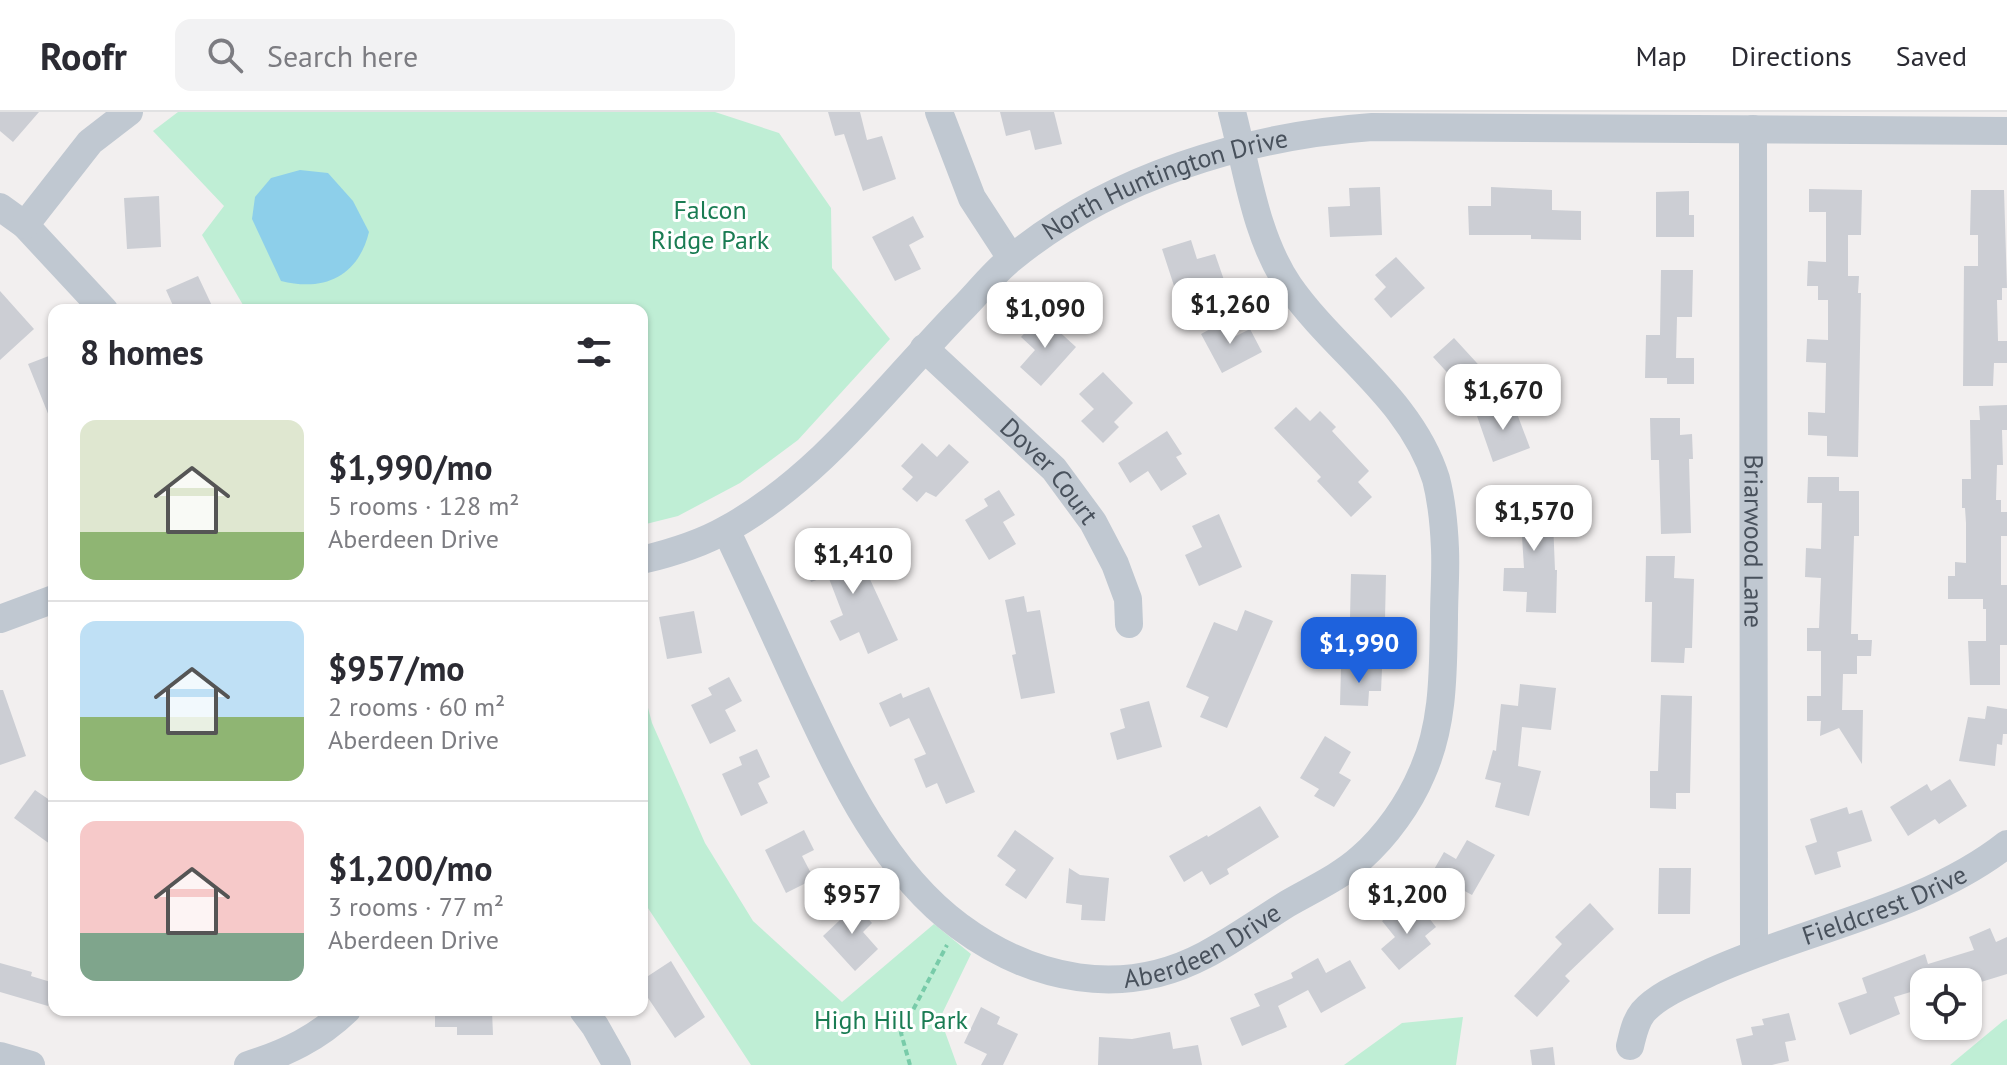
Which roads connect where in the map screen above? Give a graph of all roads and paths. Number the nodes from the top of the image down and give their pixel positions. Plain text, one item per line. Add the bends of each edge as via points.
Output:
1 (129, 112) edge
2 (939, 112) edge
3 (1232, 112) edge
4 (1753, 129) junction
5 (2007, 131) edge
6 (1241, 146) junction
7 (0, 207) edge
8 (25, 225) junction
9 (1011, 258) junction
10 (98, 304) edge
11 (924, 348) junction
12 (726, 530) junction
13 (648, 558) edge
14 (48, 601) edge
15 (0, 619) edge
16 (1129, 624) dead end
17 (2007, 844) edge
18 (958, 925) junction
19 (1754, 953) junction
20 (340, 1016) edge
21 (588, 1016) edge
22 (1630, 1046) dead end
23 (0, 1056) edge
24 (31, 1065) edge
25 (248, 1065) edge
26 (617, 1065) edge
27 (910, 1065) edge

1 - 8 street via 90,142
2 - 9 street via 972,198
3 - 6 street, Aberdeen Drive
4 - 5 street, North Huntington Drive
4 - 6 street, North Huntington Drive via 1372,127
4 - 19 street, Briarwood Lane
6 - 9 street, North Huntington Drive via 1096,203
6 - 18 street, Aberdeen Drive via 1258,217 1287,283 1397,407 1436,480 1445,551 1443,682 1432,749 1406,802 1358,861 1203,956 1166,971 1128,979 1067,976 1001,953
7 - 8 street
8 - 10 street
9 - 11 street, North Huntington Drive
11 - 12 street, North Huntington Drive via 801,478
11 - 16 street, Dover Court via 1054,469 1093,522 1115,564 1128,599
12 - 13 street, North Huntington Drive
12 - 18 street, Aberdeen Drive via 834,762 868,821 911,881
14 - 15 street
17 - 19 street, Fieldcrest Drive via 1969,870 1860,918
18 - 27 path via 901,1033
19 - 22 street, Fieldcrest Drive via 1664,995 1643,1012
20 - 25 street via 310,1041
21 - 26 street
23 - 24 street

